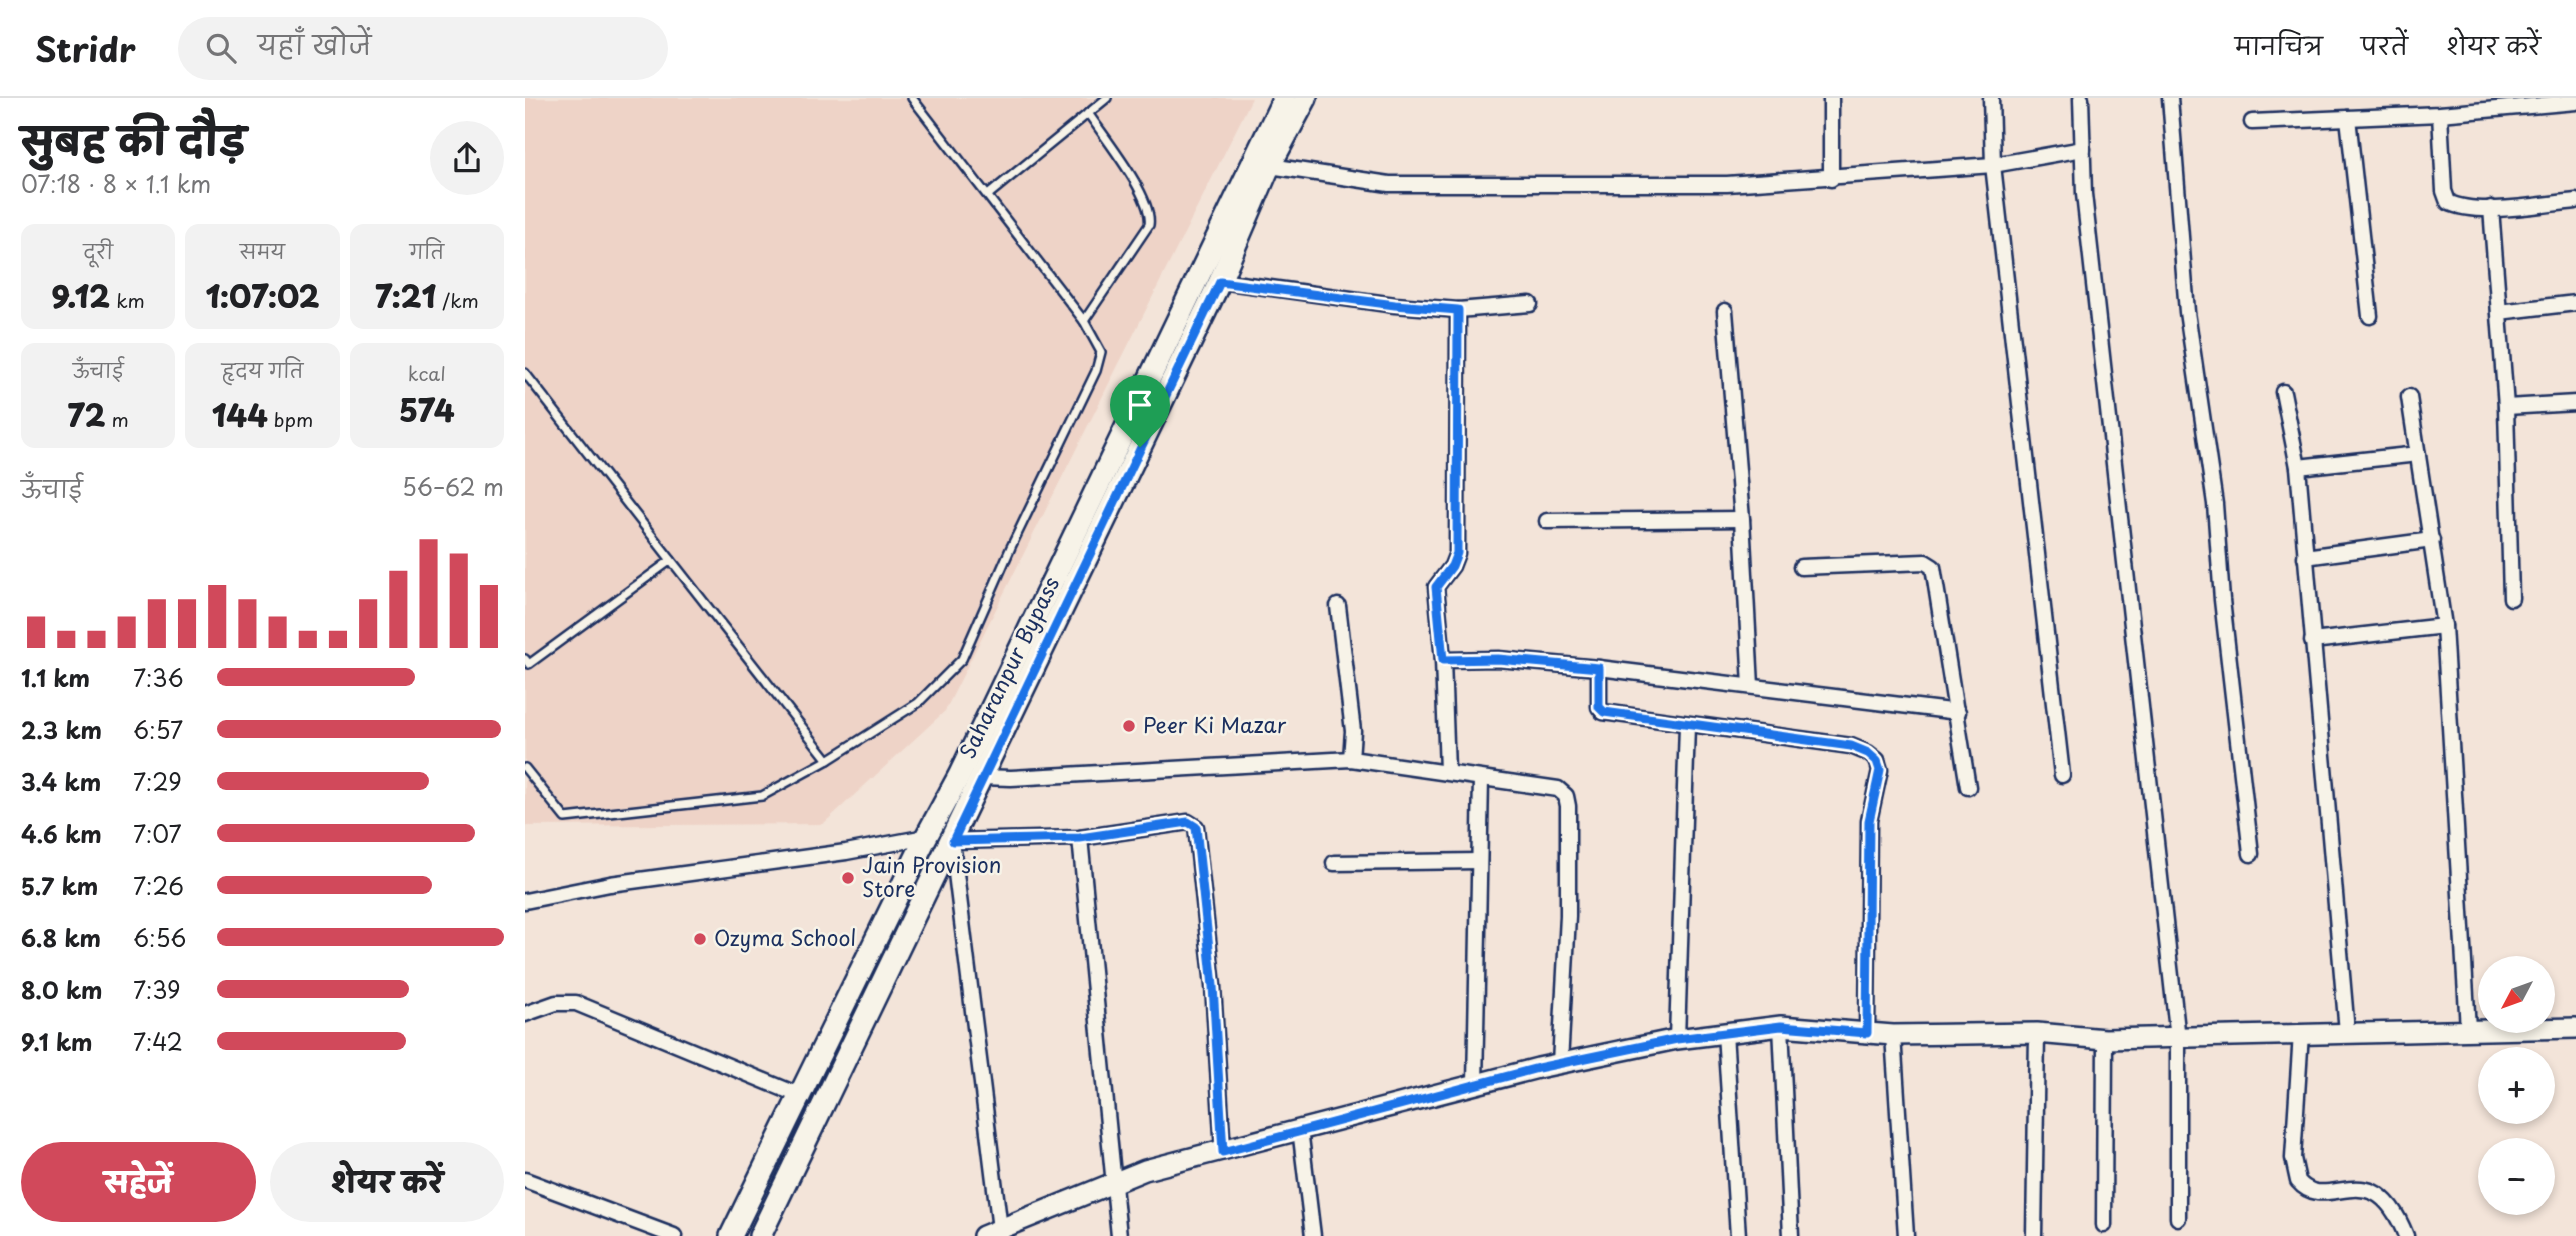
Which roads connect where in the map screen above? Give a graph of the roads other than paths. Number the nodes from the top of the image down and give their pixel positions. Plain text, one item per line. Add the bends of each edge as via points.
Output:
1 (912, 98) edge
2 (1107, 98) edge
3 (1284, 98) edge
4 (1306, 98) edge
5 (1831, 98) edge
6 (1991, 98) edge
7 (2081, 98) edge
8 (2170, 98) edge
9 (2576, 102) edge
10 (2514, 103) edge
11 (1088, 113) junction
12 (2440, 114) junction
13 (2348, 118) junction
14 (2252, 122) dead end
15 (2083, 149) junction
16 (1993, 165) junction
17 (1270, 166) junction
18 (1831, 179) junction
19 (988, 195) junction
20 (2576, 201) edge
21 (2491, 208) junction
22 (1220, 282) junction
23 (2576, 303) edge
24 (1529, 304) dead end
25 (1458, 310) junction
26 (1725, 311) dead end
27 (2499, 312) junction
28 (2370, 316) dead end
29 (1084, 321) junction
30 (525, 373) edge
31 (2283, 392) dead end
32 (2409, 397) dead end
33 (2576, 403) edge
34 (2506, 407) junction
35 (2418, 454) junction
36 (2298, 467) junction
37 (1742, 519) junction
38 (1547, 521) dead end
39 (2432, 540) junction
40 (2305, 557) junction
41 (671, 561) junction
42 (1801, 567) dead end
43 (2511, 598) dead end
44 (1338, 606) dead end
45 (2444, 626) junction
46 (2312, 640) junction
47 (1443, 660) junction
48 (526, 663) edge
49 (1599, 668) junction
50 (1751, 686) junction
51 (1958, 712) junction
52 (1686, 724) junction
53 (828, 760) junction
54 (1351, 760) junction
55 (525, 768) edge
56 (1447, 771) junction
57 (2062, 775) dead end
58 (981, 777) junction
59 (1481, 779) junction
60 (1968, 786) dead end
61 (926, 837) junction
62 (1080, 838) junction
63 (953, 841) junction
64 (2251, 853) dead end
65 (1479, 862) junction
66 (1334, 863) dead end
67 (525, 901) edge
68 (525, 1014) edge
69 (1781, 1026) junction
70 (2576, 1028) edge
71 (2469, 1029) junction
72 (2347, 1032) junction
73 (1725, 1033) junction
74 (1867, 1033) junction
75 (2037, 1033) junction
76 (2301, 1033) junction
77 (1893, 1035) junction
78 (1677, 1039) junction
79 (2105, 1039) junction
80 (2178, 1039) junction
81 (1560, 1063) junction
82 (1475, 1084) junction
83 (801, 1096) junction
84 (1300, 1129) junction
85 (1223, 1152) junction
86 (525, 1180) edge
87 (1115, 1180) junction
88 (2178, 1218) dead end
89 (2104, 1225) dead end
90 (992, 1232) edge
91 (674, 1236) edge
92 (731, 1236) edge
93 (760, 1236) edge
94 (1119, 1236) edge
95 (1313, 1236) edge
96 (1738, 1236) edge
97 (1791, 1236) edge
98 (1906, 1236) edge
99 (2034, 1236) edge
100 (2406, 1236) edge

1 - 19 lane
2 - 11 lane
3 - 61 main road, Saharanpur Bypass
4 - 17 main road
5 - 18 street
6 - 16 street
7 - 15 street
8 - 64 street via 2187,312 2215,504
9 - 10 street
10 - 12 street
11 - 19 lane
11 - 29 lane via 1151,216
12 - 13 street
12 - 21 street via 2445,197 2455,206
13 - 14 street
13 - 28 street
15 - 16 street
15 - 80 street via 2084,194
16 - 18 street
16 - 57 street
17 - 18 street via 1389,184 1727,184
17 - 22 main road
19 - 29 lane
20 - 21 street
21 - 27 street
22 - 25 street
22 - 58 main road
23 - 27 street
24 - 25 street
25 - 47 street via 1457,553 1436,587
26 - 37 street
27 - 34 street
29 - 53 lane via 1101,359 962,659 918,703
30 - 41 lane
31 - 36 street
32 - 35 street
33 - 34 street
34 - 43 street
35 - 36 street
35 - 39 street
36 - 40 street
37 - 38 street
37 - 50 street
39 - 40 street
39 - 45 street
40 - 46 street
41 - 48 lane
41 - 53 lane
42 - 51 street via 1930,564
44 - 54 street via 1353,731
45 - 46 street
45 - 71 street
46 - 72 street
47 - 49 street via 1498,659
47 - 56 street
49 - 50 street
49 - 52 street via 1601,711
50 - 51 street
51 - 60 street
52 - 74 street via 1851,746 1877,761 1880,770 1869,821
52 - 78 street
53 - 55 lane via 762,796 565,818
54 - 56 street
54 - 58 street
56 - 59 street
58 - 63 main road
59 - 65 street
59 - 81 street via 1558,789 1566,796 1567,916
61 - 67 street
61 - 83 main road, Saharanpur Bypass
62 - 63 street
62 - 85 street via 1188,822 1199,833
62 - 87 street
63 - 90 street
63 - 93 main road
65 - 66 street
65 - 82 street
68 - 83 street via 556,1003 576,1003
69 - 73 street
69 - 74 street
69 - 97 street
70 - 71 street
71 - 72 street
72 - 76 street
73 - 78 street
73 - 96 street
74 - 77 street
75 - 77 street
75 - 79 street
75 - 99 street
76 - 80 street
76 - 100 street via 2293,1158 2298,1181 2312,1191 2359,1188 2376,1192 2389,1203
77 - 98 street
78 - 81 street
79 - 80 street
79 - 89 street
80 - 88 street
81 - 82 street
82 - 84 street
83 - 92 main road, Saharanpur Bypass
84 - 85 street
84 - 95 street
85 - 87 street
86 - 91 street
87 - 90 street
87 - 94 street

